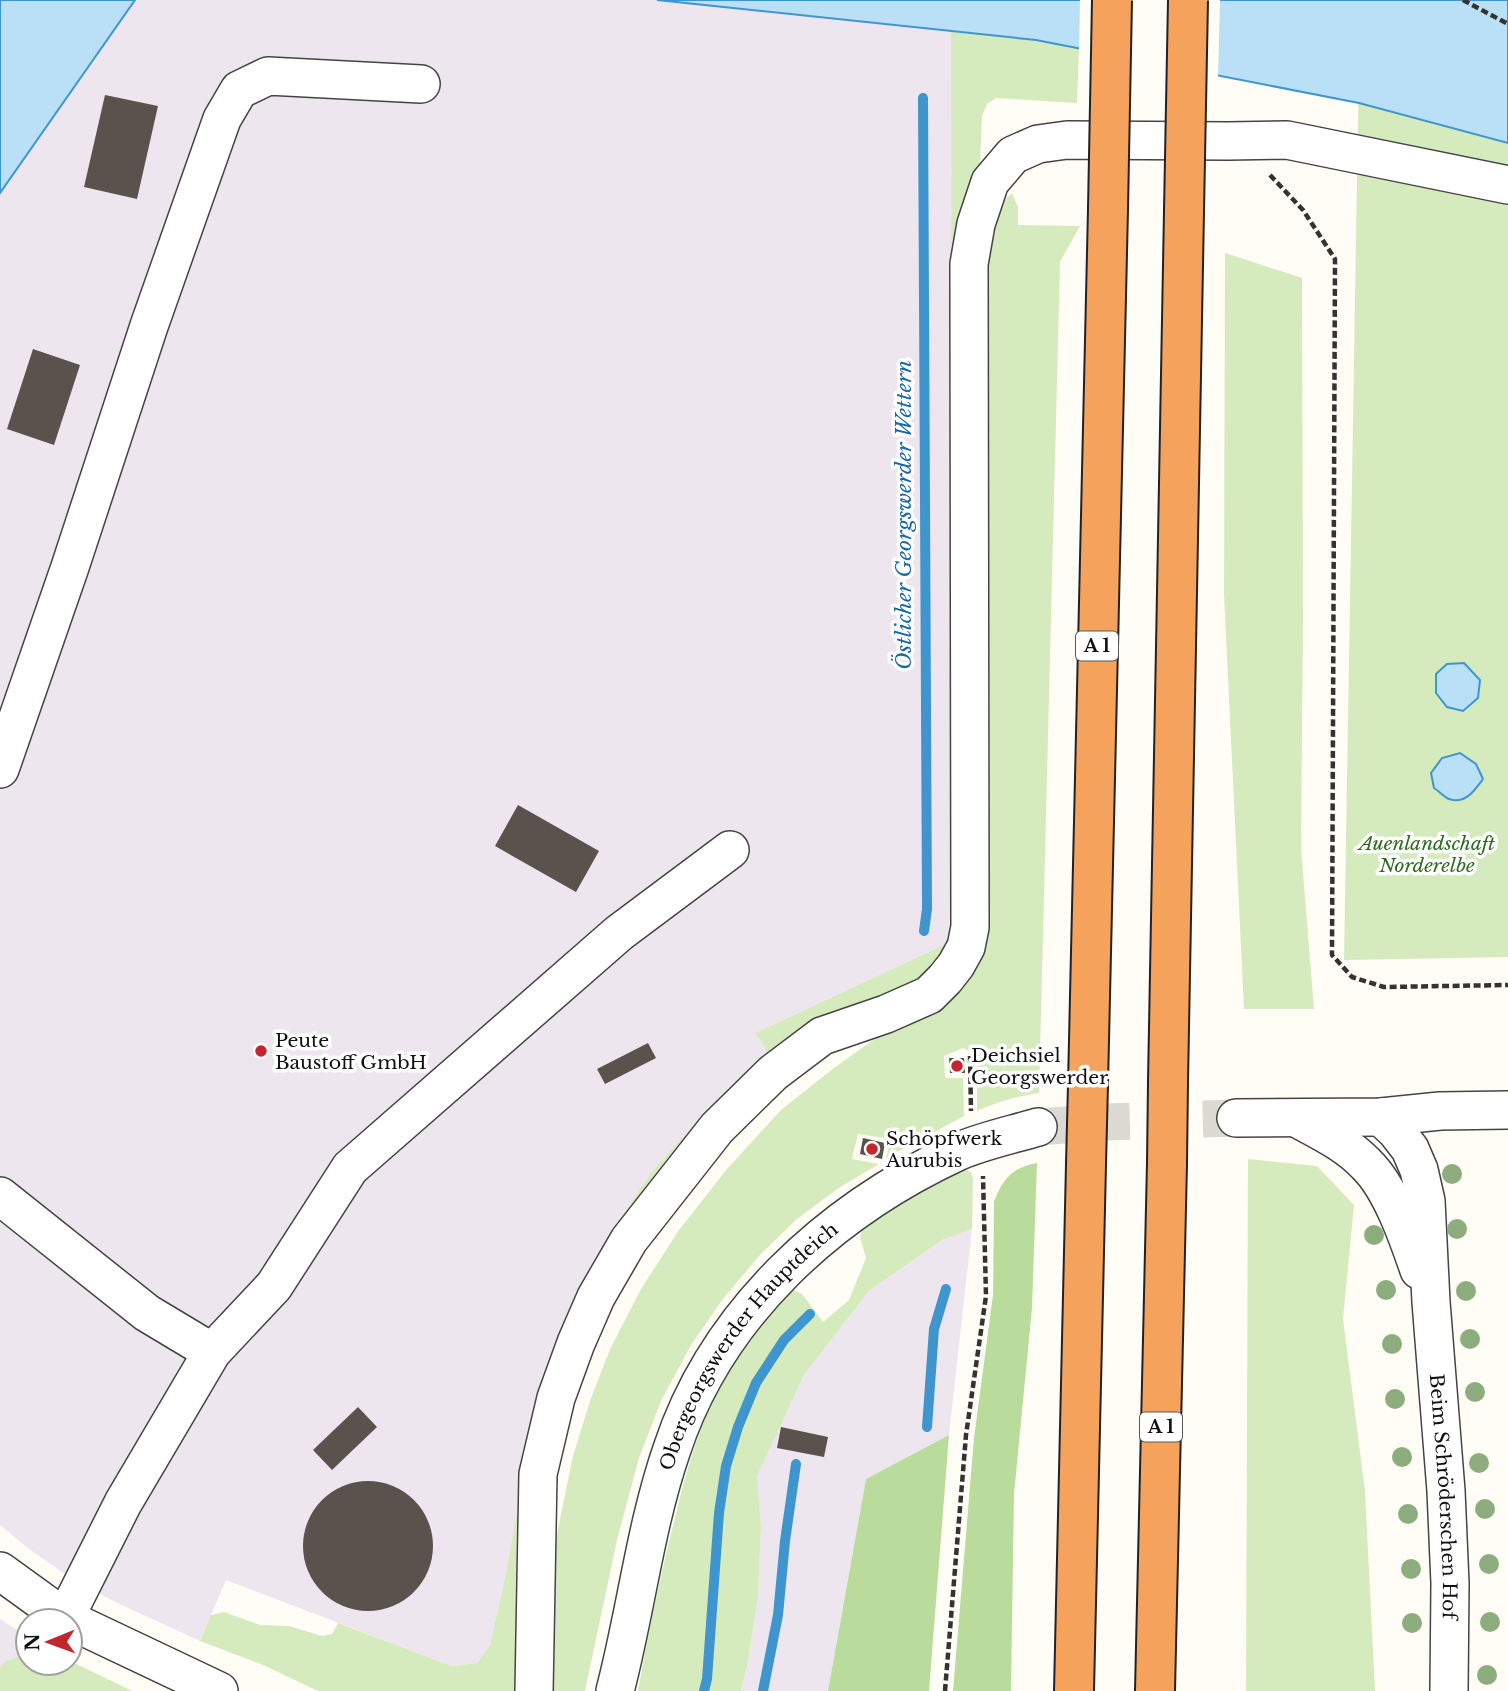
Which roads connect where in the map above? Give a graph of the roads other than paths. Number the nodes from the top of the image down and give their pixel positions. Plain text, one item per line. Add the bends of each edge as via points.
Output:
1 (1112, 0) edge
2 (1188, 0) edge
3 (421, 84) dead end
4 (1508, 185) edge
5 (0, 769) edge
6 (730, 850) dead end
7 (1508, 1110) edge
8 (1381, 1117) junction
9 (1236, 1118) tunnel mouth
10 (1297, 1119) junction
11 (1038, 1127) tunnel mouth
12 (0, 1196) edge
13 (1431, 1302) junction
14 (212, 1352) junction
15 (3, 1583) edge
16 (46, 1607) edge
17 (71, 1607) edge
18 (84, 1627) edge
19 (219, 1691) edge
20 (534, 1691) edge
21 (615, 1691) edge
22 (1074, 1691) edge
23 (1155, 1691) edge
24 (1449, 1691) edge

1 - 22 highway, A 1, bridge
2 - 23 highway, A 1, bridge
3 - 5 street via 268,76 239,90 222,119 149,326
4 - 20 street via 1287,140 1067,140 1038,144 1013,155 990,182 976,224 970,264 970,927 966,947 929,995 822,1037 773,1073 717,1128 629,1240 576,1343 556,1398 538,1474
6 - 14 street via 619,933 350,1168 274,1286
7 - 8 street
8 - 10 street
8 - 13 street, Beim Schröderschen Hof via 1410,1149 1423,1183
9 - 10 street
10 - 13 street, Beim Schröderschen Hof via 1336,1140 1368,1165 1385,1189 1409,1241
11 - 21 street, Obergeorgswerder Hauptdeich via 958,1152 852,1212 791,1264 729,1336 688,1407 672,1448
12 - 14 street via 147,1313
13 - 24 street, Beim Schröderschen Hof via 1446,1491
14 - 17 street via 123,1503
15 - 16 street
18 - 19 street

